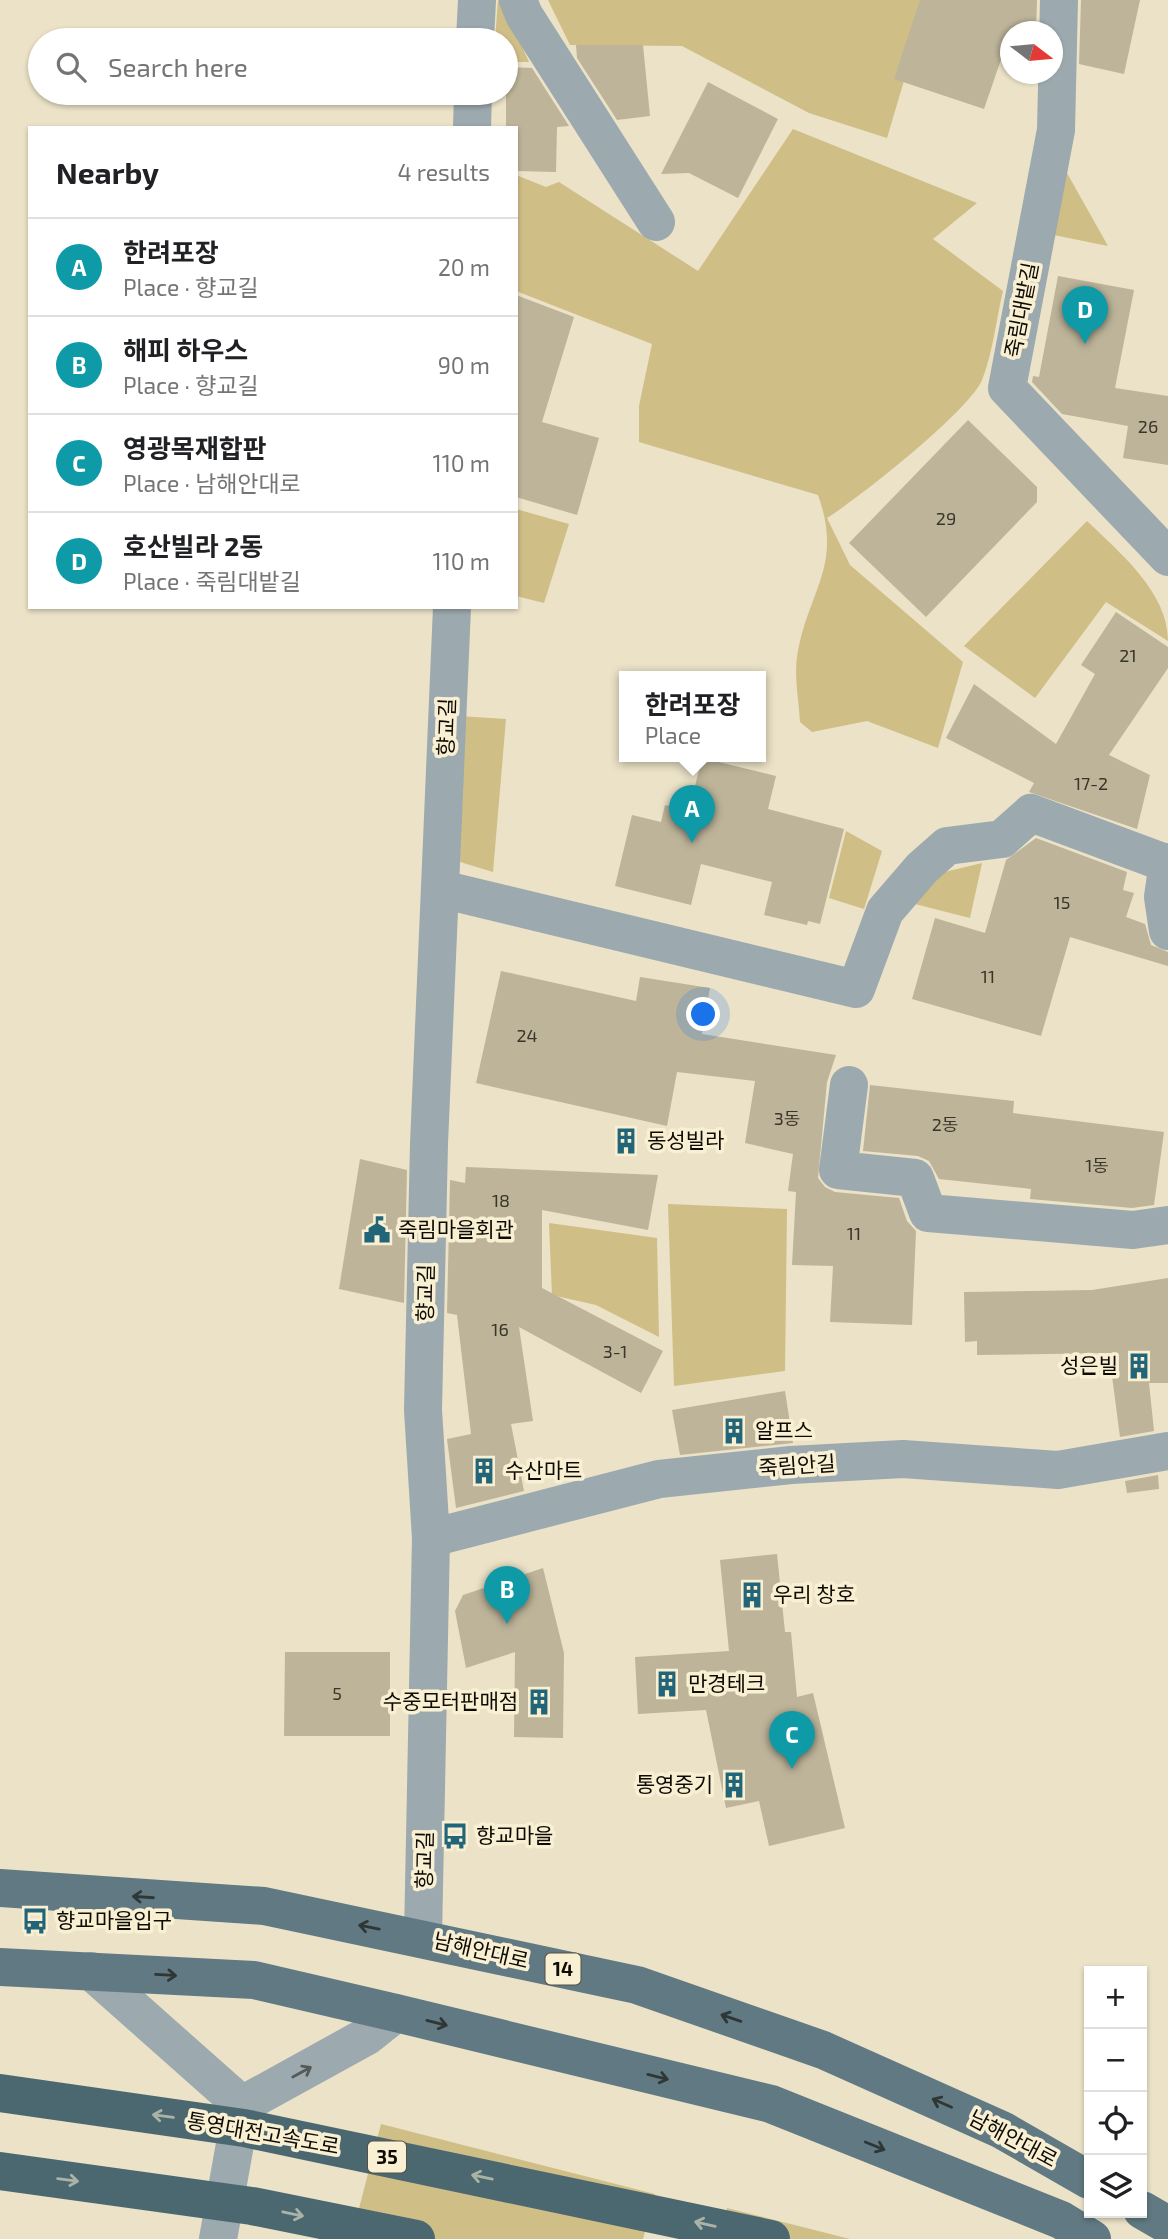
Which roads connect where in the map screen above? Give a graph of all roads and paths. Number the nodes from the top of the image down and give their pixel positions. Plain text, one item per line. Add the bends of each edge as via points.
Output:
1 (477, 0) edge
2 (518, 0) edge
3 (1059, 0) edge
4 (476, 28) edge
5 (473, 105) edge
6 (472, 126) edge
7 (656, 222) dead end
8 (1168, 557) edge
9 (452, 609) edge
10 (1168, 863) edge
11 (441, 889) junction
12 (1168, 931) edge
13 (849, 1085) dead end
14 (1168, 1225) edge
15 (1168, 1451) edge
16 (431, 1538) junction
17 (0, 1888) edge
18 (423, 1938) junction
19 (0, 1967) edge
20 (90, 1971) junction
21 (396, 2013) junction
22 (0, 2093) edge
23 (242, 2105) junction
24 (0, 2171) edge
25 (1084, 2177) edge
26 (1147, 2213) edge
27 (1168, 2225) edge
28 (218, 2239) edge
29 (416, 2239) edge
30 (771, 2239) edge
31 (1092, 2239) edge

1 - 4 street
2 - 7 street
3 - 8 street, 죽림대밭길 via 1056,130 1007,388
5 - 6 street
9 - 11 street, 향교길
10 - 11 street via 1031,813 1002,839 947,846 922,867 885,911 856,989
10 - 12 street via 1163,897
11 - 16 street, 향교길 via 423,1410
13 - 14 street via 838,1170 915,1178 928,1213 1133,1230
15 - 16 street, 죽림안길 via 1058,1470 903,1459 659,1479
16 - 18 street, 향교길
18 -> 17 main road, 남해안대로 / 14 via 264,1906
25 -> 18 main road, 남해안대로 / 14 via 1002,2130 822,2050 637,1985
19 - 20 main road
20 -> 21 main road via 254,1980
20 - 23 street
23 -> 21 street via 367,2036
21 -> 31 main road via 771,2104 1061,2220
30 -> 22 highway, 통영대전고속도로 / 35, bridge via 244,2128
23 - 28 street
24 -> 29 highway, bridge via 252,2206
26 - 27 main road

